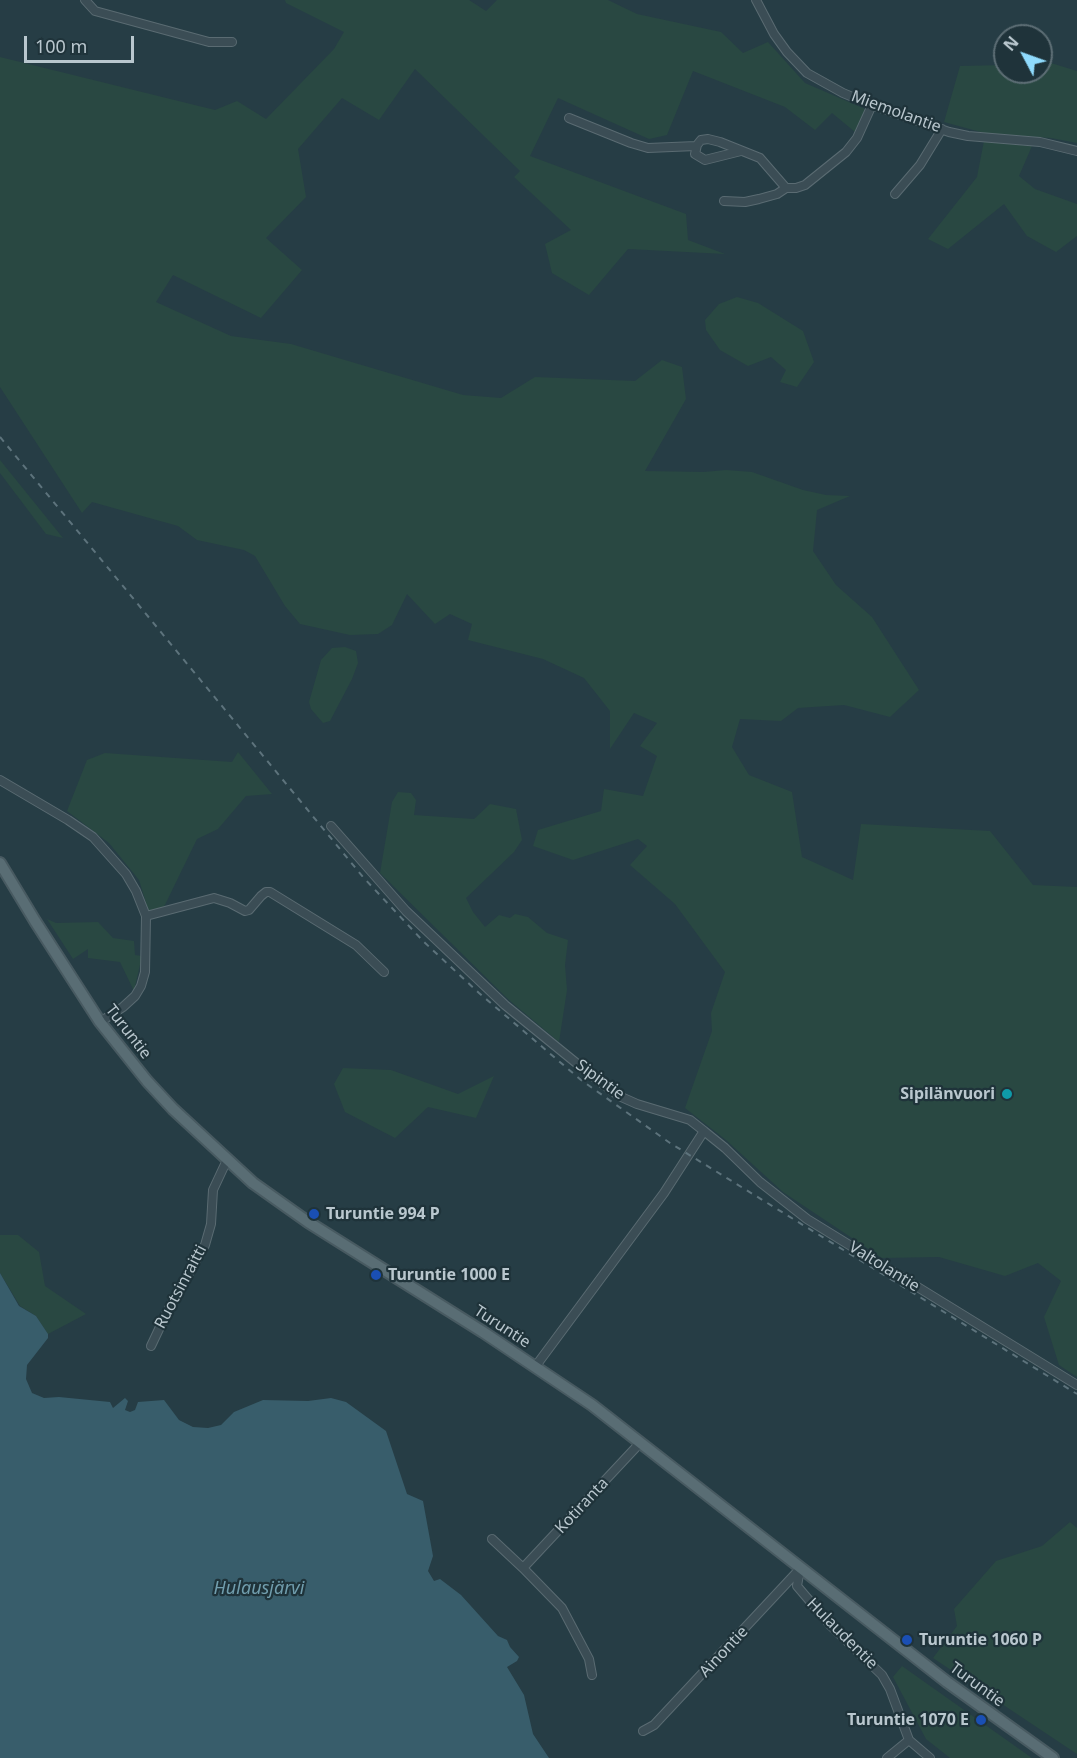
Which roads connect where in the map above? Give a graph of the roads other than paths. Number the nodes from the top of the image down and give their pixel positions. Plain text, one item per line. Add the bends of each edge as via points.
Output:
1 (85, 0) edge
2 (756, 0) edge
3 (232, 42) dead end
4 (872, 105) junction
5 (569, 118) dead end
6 (942, 129) junction
7 (696, 147) junction
8 (741, 151) junction
9 (1077, 151) edge
10 (786, 188) junction
11 (895, 194) dead end
12 (724, 201) dead end
13 (0, 780) edge
14 (331, 826) dead end
15 (0, 863) edge
16 (146, 916) junction
17 (384, 972) dead end
18 (100, 1022) junction
19 (704, 1131) junction
20 (227, 1160) junction
21 (151, 1346) dead end
22 (535, 1367) junction
23 (1077, 1385) edge
24 (640, 1443) junction
25 (492, 1539) dead end
26 (523, 1568) junction
27 (800, 1569) junction
28 (591, 1675) dead end
29 (643, 1731) dead end
30 (909, 1740) junction
31 (887, 1758) edge
32 (930, 1758) edge
33 (1053, 1758) edge

1 - 3 street via 95,11 209,42
2 - 4 street, Miemolantie via 774,33 807,73
4 - 6 street, Miemolantie
4 - 10 street via 846,152 805,185
5 - 7 street via 648,148
6 - 9 street, Miemolantie
6 - 11 street via 920,165
7 - 8 street via 708,138
7 - 8 street via 695,154 705,160
8 - 10 street via 760,158
10 - 12 street via 777,195 745,202
13 - 16 street via 93,837 126,874
14 - 19 street, Sipintie via 406,911 506,1005 582,1068 619,1096 690,1120
15 - 18 main road, Turuntie
16 - 17 street via 214,898 245,911 270,892 356,945
16 - 18 street via 141,986 123,1007
18 - 20 main road, Turuntie via 147,1081
19 - 22 street via 664,1193
19 - 23 street, Valtolantie via 807,1219
20 - 21 street, Ruotsinraitti via 213,1190 205,1245
20 - 22 main road, Turuntie via 282,1206
22 - 24 main road, Turuntie
24 - 26 street, Kotiranta
24 - 27 main road, Turuntie
25 - 26 street
26 - 28 street via 562,1608 588,1659
27 - 29 street, Ainontie via 654,1725
27 - 30 street, Hulaudentie via 797,1586 831,1626 882,1675
27 - 33 main road, Turuntie via 946,1682
30 - 31 street
30 - 32 street, Hulaudentie

